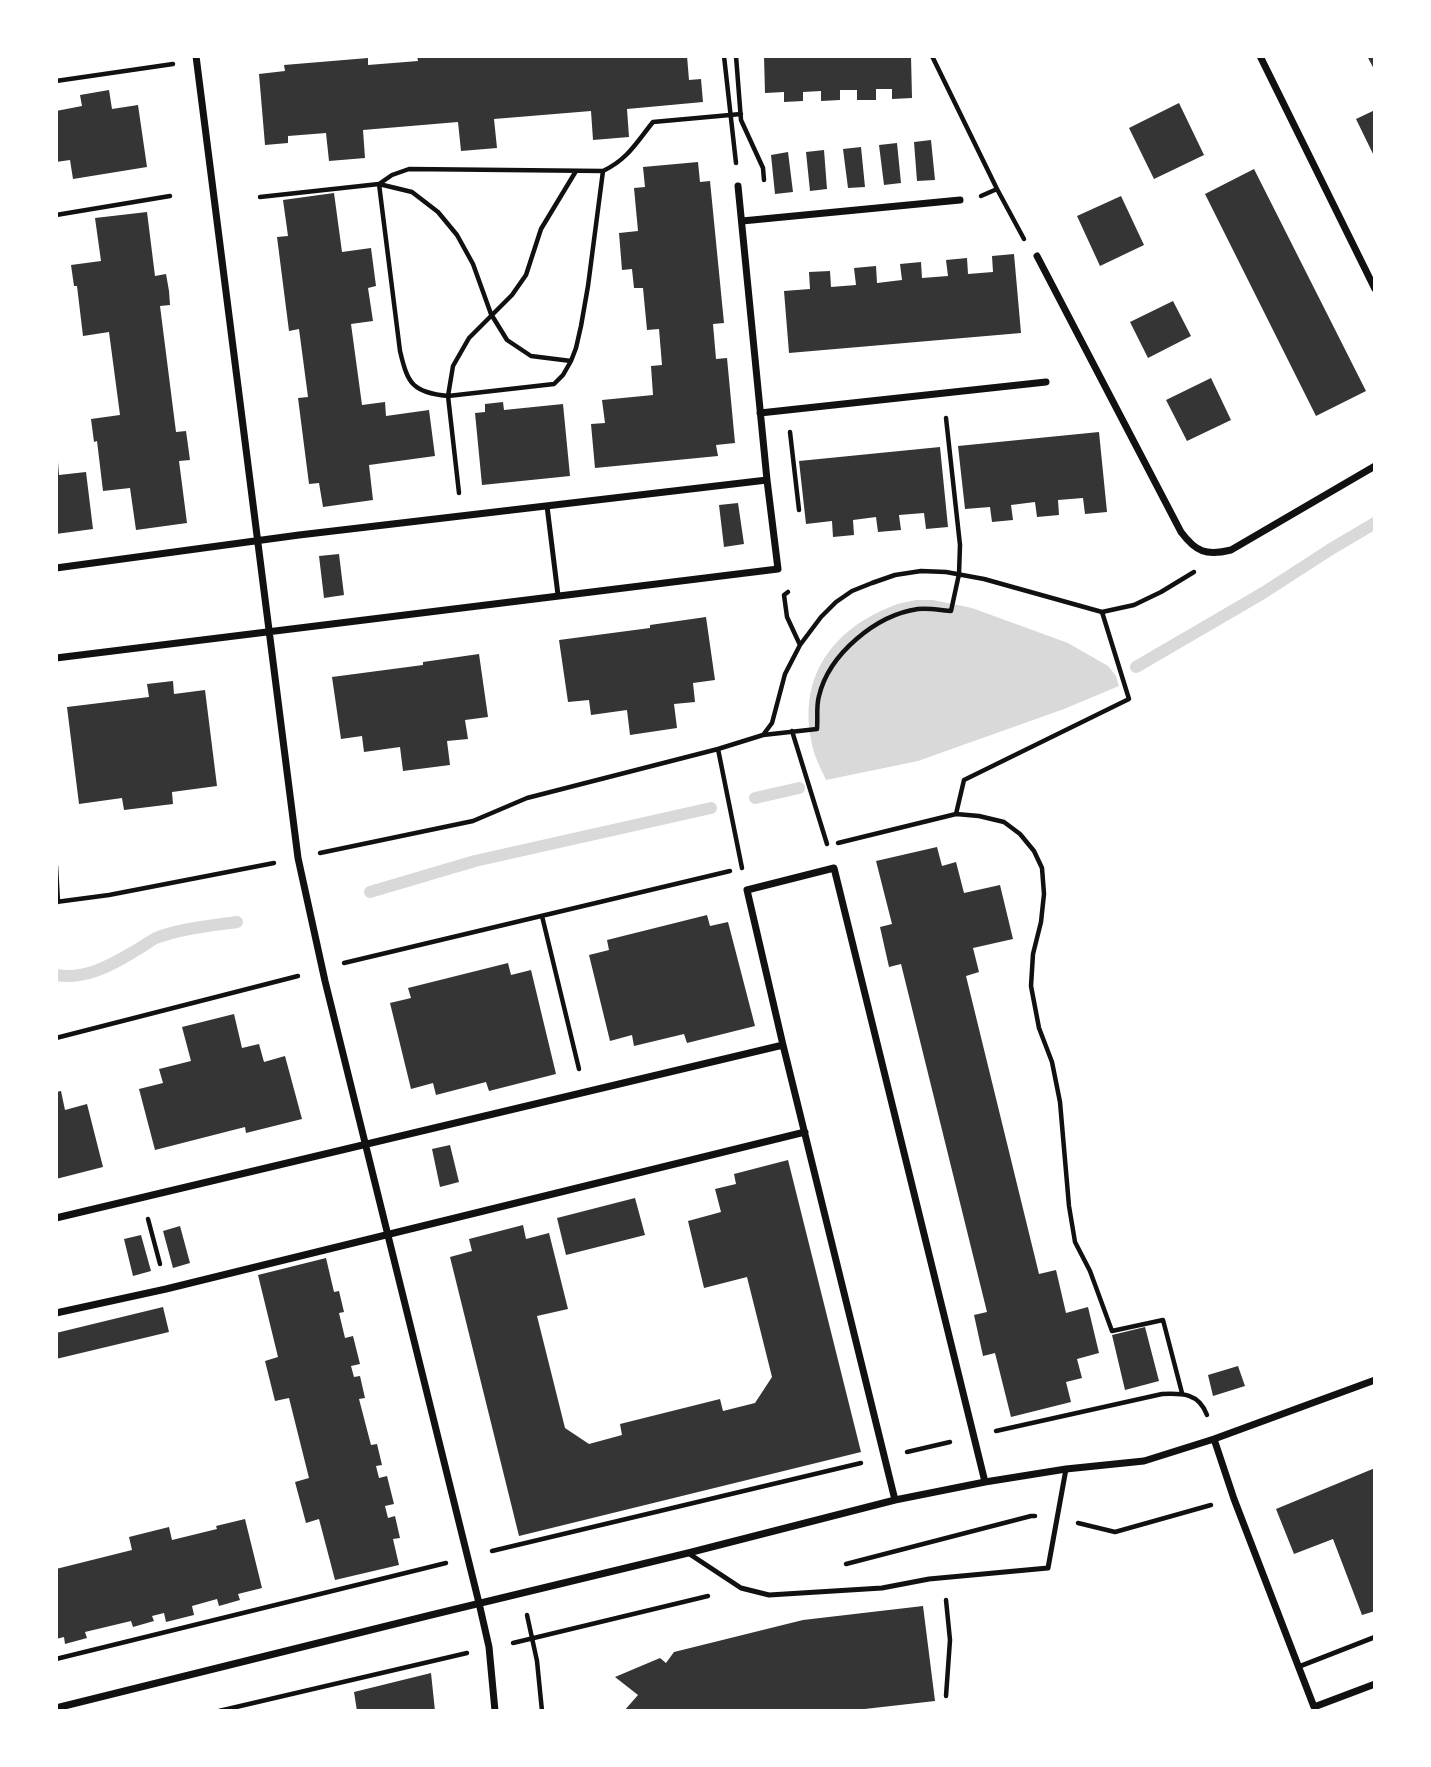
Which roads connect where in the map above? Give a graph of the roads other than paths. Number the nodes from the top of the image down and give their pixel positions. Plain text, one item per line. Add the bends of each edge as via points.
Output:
1 (1260, 56) edge
2 (196, 58) edge
3 (738, 186) road end
4 (960, 200) dead end
5 (742, 221) junction
6 (1037, 256) road end
7 (1375, 289) edge
8 (1046, 382) dead end
9 (760, 412) junction
10 (1375, 466) edge
11 (767, 480) junction
12 (547, 506) junction
13 (256, 541) junction
14 (56, 568) edge
15 (558, 595) junction
16 (270, 632) junction
17 (56, 658) edge
18 (783, 1045) junction
19 (805, 1132) junction
20 (366, 1144) junction
21 (56, 1218) edge
22 (387, 1235) junction
23 (56, 1312) edge
24 (1375, 1380) edge
25 (1214, 1439) junction
26 (1066, 1468) junction
27 (985, 1482) junction
28 (895, 1500) junction
29 (688, 1553) junction
30 (480, 1603) junction
31 (1375, 1637) edge
32 (1298, 1667) junction
33 (1375, 1684) edge
34 (56, 1708) edge
35 (495, 1711) edge

1 - 7 street
2 - 13 street
3 - 5 street
4 - 5 street
5 - 9 street
6 - 10 street via 1188,542 1215,554 1231,550
8 - 9 street
9 - 11 street
11 - 12 street
11 - 15 street via 778,569
12 - 13 street
12 - 15 lane
13 - 14 street
13 - 16 street
15 - 16 street
16 - 17 street
16 - 20 street via 298,858
18 - 19 street
18 - 20 street
18 - 27 street via 747,890 834,868
19 - 22 street
19 - 28 street
20 - 21 street
20 - 22 street
22 - 23 street
22 - 30 street
24 - 25 street
25 - 26 street via 1144,1461
25 - 32 street
26 - 27 street
26 - 29 lane via 1048,1568 929,1578 883,1588 769,1595 741,1588
27 - 28 street
28 - 29 street
29 - 30 street
30 - 34 street
30 - 35 street
31 - 32 lane
32 - 33 street via 1314,1707

